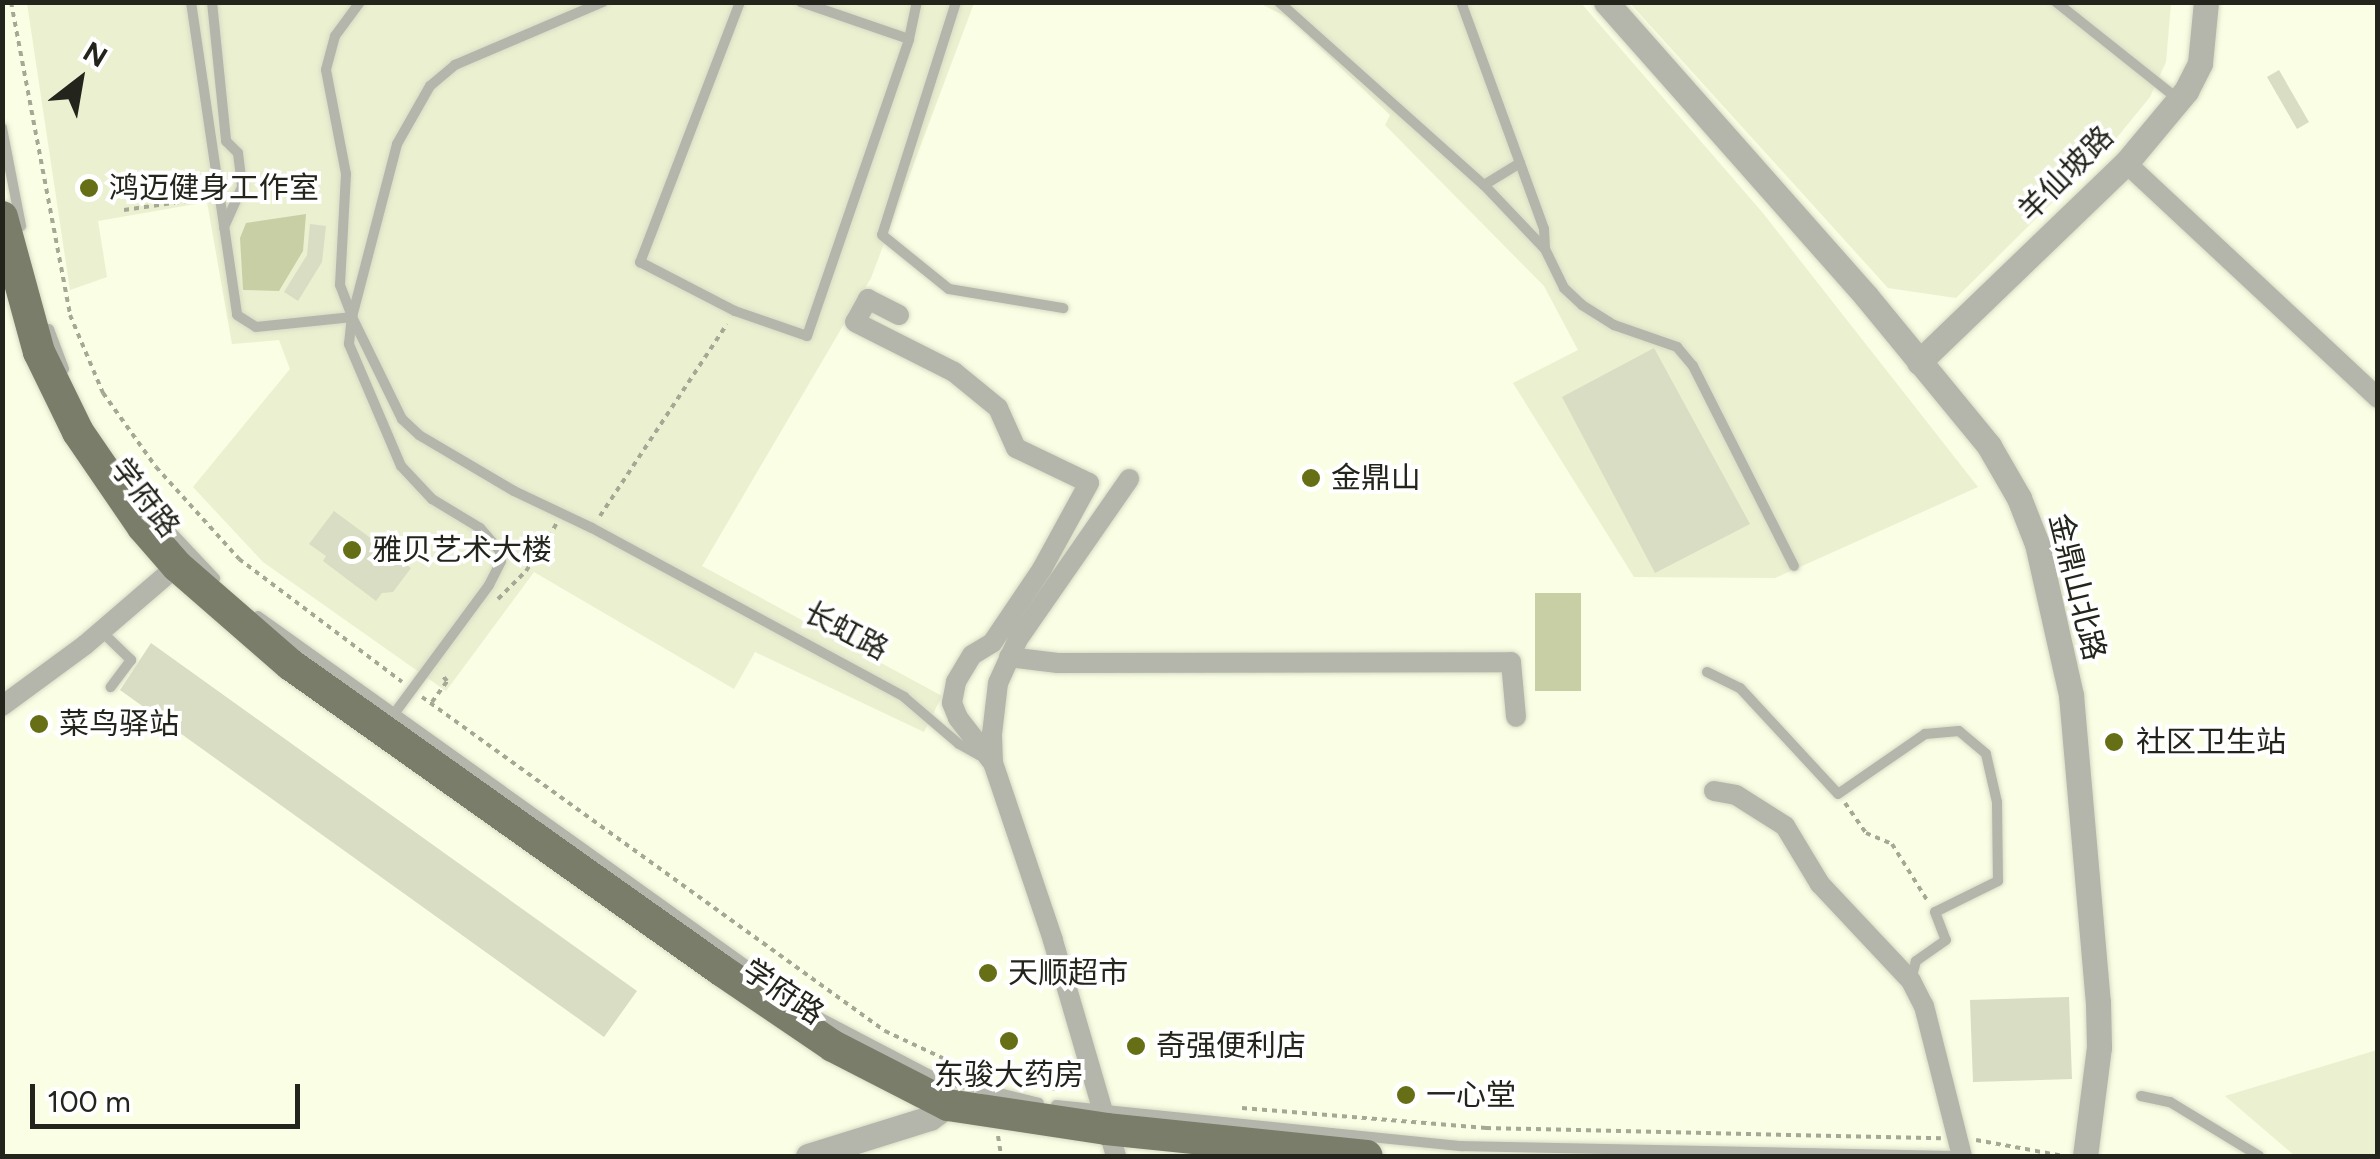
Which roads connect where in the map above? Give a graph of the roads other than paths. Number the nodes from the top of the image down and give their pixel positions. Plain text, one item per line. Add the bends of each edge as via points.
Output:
1 (191, 2) edge
2 (212, 2) edge
3 (360, 2) edge
4 (603, 2) edge
5 (740, 2) edge
6 (802, 2) edge
7 (918, 2) edge
8 (956, 2) edge
9 (1280, 2) edge
10 (1461, 2) edge
11 (1606, 2) edge
12 (2056, 2) edge
13 (2206, 2) edge
14 (909, 39) junction
15 (2179, 100) junction
16 (2, 128) edge
17 (1520, 163) junction
18 (2126, 163) junction
19 (1484, 185) junction
20 (13, 226) edge
21 (224, 226) junction
22 (1545, 249) junction
23 (1063, 308) dead end
24 (899, 315) dead end
25 (45, 317) dead end
26 (352, 317) junction
27 (1919, 362) junction
28 (70, 384) dead end
29 (2378, 398) edge
30 (111, 455) dead end
31 (1129, 478) dead end
32 (130, 483) dead end
33 (140, 496) dead end
34 (177, 566) junction
35 (1794, 566) dead end
36 (219, 582) dead end
37 (246, 606) dead end
38 (101, 631) junction
39 (1008, 657) junction
40 (1707, 672) dead end
41 (111, 687) dead end
42 (2, 706) edge
43 (1516, 717) dead end
44 (387, 723) junction
45 (993, 763) junction
46 (1714, 791) dead end
47 (1911, 981) junction
48 (2141, 1096) dead end
49 (948, 1105) junction
50 (1108, 1132) edge
51 (1963, 1150) edge
52 (808, 1156) edge
53 (1367, 1156) edge
54 (2085, 1156) edge
55 (2259, 1156) edge

1 - 21 lane
2 - 21 lane via 226,142 238,152 242,187
3 - 26 lane via 335,36 326,70 346,174 340,285
4 - 26 lane via 454,66 430,86 397,144
5 - 14 lane via 640,262 735,311 807,336
6 - 14 lane
7 - 14 lane
8 - 23 lane via 882,235 949,290
9 - 19 lane
10 - 17 lane
11 - 27 street, 金鼎山北路
12 - 15 lane
13 - 15 street, 羊仙坡路 via 2200,63
15 - 18 street, 羊仙坡路
16 - 20 lane, 学府路
17 - 19 lane
17 - 22 lane
18 - 27 street, 羊仙坡路
18 - 29 street
19 - 22 lane
20 - 34 main road, 学府路 via 39,352 78,432
21 - 26 lane via 236,315 256,327
22 - 35 lane via 1564,288 1582,306 1677,347 1693,366
24 - 45 street via 868,300 855,322 954,372 998,408 1016,448 1089,483 1032,584 956,682 952,703 958,718
25 - 28 lane
26 - 44 lane via 349,344 400,466 500,551 496,574
26 - 45 lane, 长虹路 via 402,419 419,435 904,696 959,744
27 - 54 street, 金鼎山北路 via 1990,446 2020,498 2071,696 2098,1002
30 - 32 lane, 学府路
31 - 39 street
33 - 36 lane, 学府路
34 - 38 street
34 - 44 main road, 学府路 via 276,654
37 - 44 lane, 学府路
38 - 41 lane via 131,660
38 - 42 street
39 - 43 street via 1058,663 1512,662
39 - 45 street via 998,683
40 - 47 lane via 1740,688 1838,794 1925,734 1959,731 1986,754 1997,802 1998,881 1935,912 1946,940 1916,961
44 - 49 main road, 学府路 via 833,1046
44 - 50 lane, 学府路 via 873,1048 934,1078
45 - 50 street
46 - 47 street via 1736,795 1785,826 1820,884
47 - 51 street via 1924,1006
48 - 55 lane via 2170,1102
49 - 50 main road, 学府路
49 - 52 street via 930,1118
50 - 51 lane, 学府路 via 1462,1146
50 - 53 main road, 学府路

